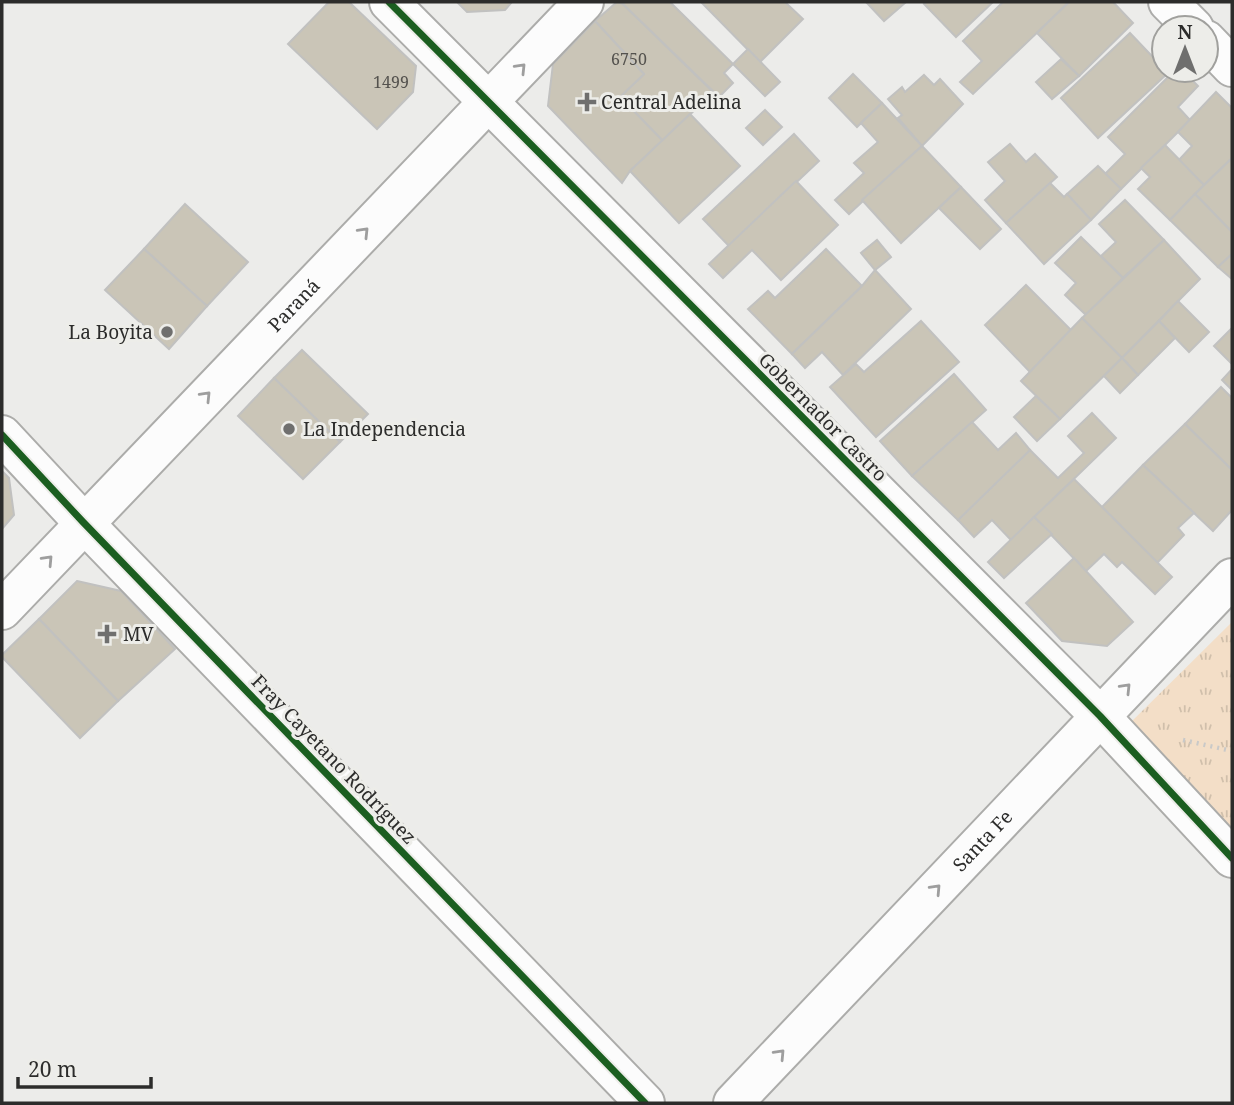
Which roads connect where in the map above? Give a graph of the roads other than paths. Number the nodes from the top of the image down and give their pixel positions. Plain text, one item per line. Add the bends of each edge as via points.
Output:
1 (389, 2) edge
2 (584, 2) edge
3 (488, 103) junction
4 (2, 435) edge
5 (83, 523) junction
6 (1232, 578) edge
7 (2, 610) edge
8 (1100, 716) junction
9 (1232, 858) edge
10 (645, 1103) edge
11 (733, 1103) edge

1 - 3 street, Gobernador Castro
3 -> 2 street, Paraná
5 -> 3 street, Paraná
3 - 8 street, Gobernador Castro
4 - 5 street, Fray Cayetano Rodríguez
7 -> 5 street, Paraná
5 - 10 street, Fray Cayetano Rodríguez
8 -> 6 street, Santa Fe
8 - 9 street, Gobernador Castro
11 -> 8 street, Santa Fe

